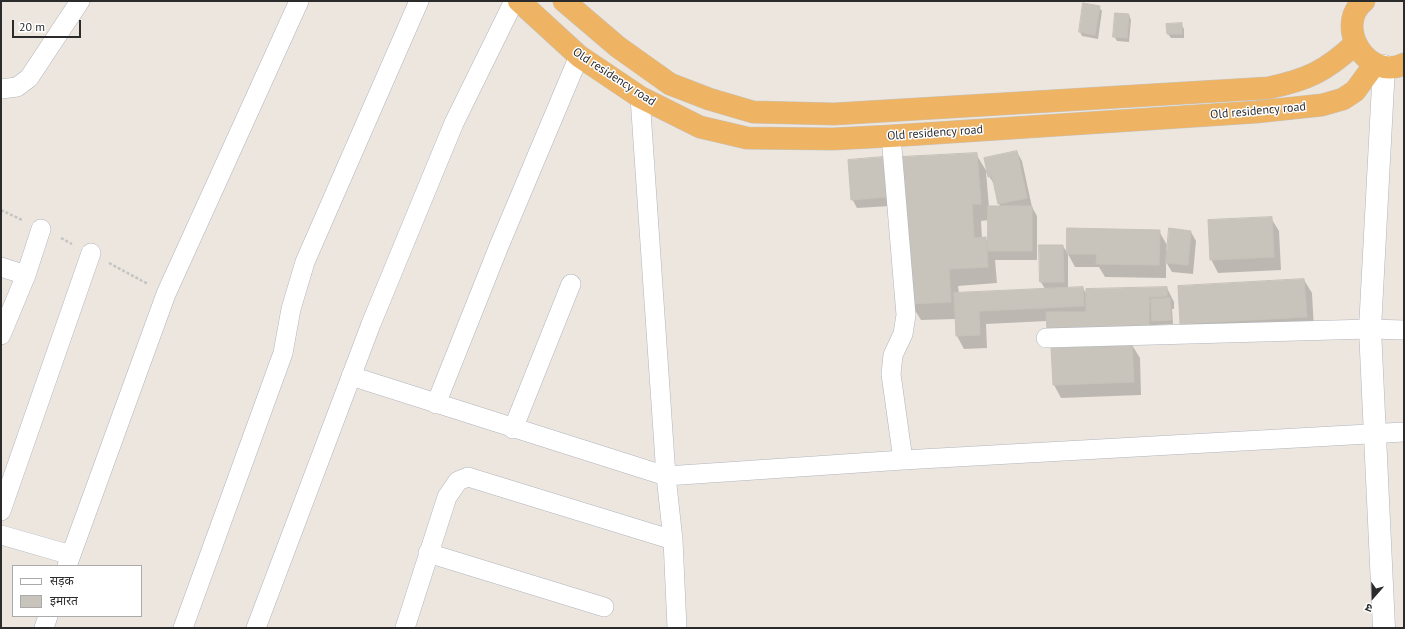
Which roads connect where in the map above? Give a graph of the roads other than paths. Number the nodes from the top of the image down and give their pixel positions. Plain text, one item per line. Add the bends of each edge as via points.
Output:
1 (80, 1) edge
2 (299, 1) edge
3 (419, 1) edge
4 (514, 1) edge
5 (519, 1) edge
6 (564, 1) edge
7 (1364, 1) edge
8 (1355, 44) junction
9 (579, 56) junction
10 (1388, 64) edge
11 (1, 89) edge
12 (640, 97) junction
13 (891, 136) junction
14 (41, 229) dead end
15 (91, 253) dead end
16 (1, 267) edge
17 (26, 275) junction
18 (571, 284) dead end
19 (1370, 329) junction
20 (1404, 330) edge
21 (1, 335) edge
22 (1046, 338) dead end
23 (351, 376) junction
24 (436, 404) junction
25 (513, 429) junction
26 (1404, 432) edge
27 (1374, 434) junction
28 (903, 460) junction
29 (666, 476) junction
30 (1, 511) edge
31 (1, 535) edge
32 (673, 540) junction
33 (428, 553) junction
34 (69, 560) edge
35 (604, 607) dead end
36 (48, 617) edge
37 (44, 628) edge
38 (183, 628) edge
39 (256, 628) edge
40 (405, 628) edge
41 (677, 628) edge
42 (1384, 628) edge

1 - 11 street via 29,78 17,87
2 - 34 street via 166,294
3 - 38 street via 305,262 291,309 283,353
4 - 23 street via 454,123
5 - 9 highway, Old residency road
6 - 8 highway, Old residency road via 618,47 670,84 754,112 834,114 1268,88 1297,82 1318,73 1336,62
7 - 8 highway via 1354,15 1352,30
8 - 10 highway via 1363,56
9 - 12 highway, Old residency road
9 - 24 street
10 - 13 highway, Old residency road via 1343,99 1322,105 1256,112
10 - 19 street
12 - 13 highway, Old residency road via 700,127 747,138 833,139
12 - 29 street
13 - 28 street via 906,315 904,330 893,356 891,374
14 - 17 street
15 - 30 street
16 - 17 street
17 - 21 street
18 - 25 street
19 - 20 street
19 - 22 street
19 - 27 street
23 - 24 street
23 - 39 street
24 - 25 street
25 - 29 street
26 - 27 street
27 - 28 street
27 - 42 street
28 - 29 street
29 - 32 street
31 - 34 street
32 - 33 street via 468,477 458,481 447,497
32 - 41 street
33 - 35 street
33 - 40 street
36 - 37 street

